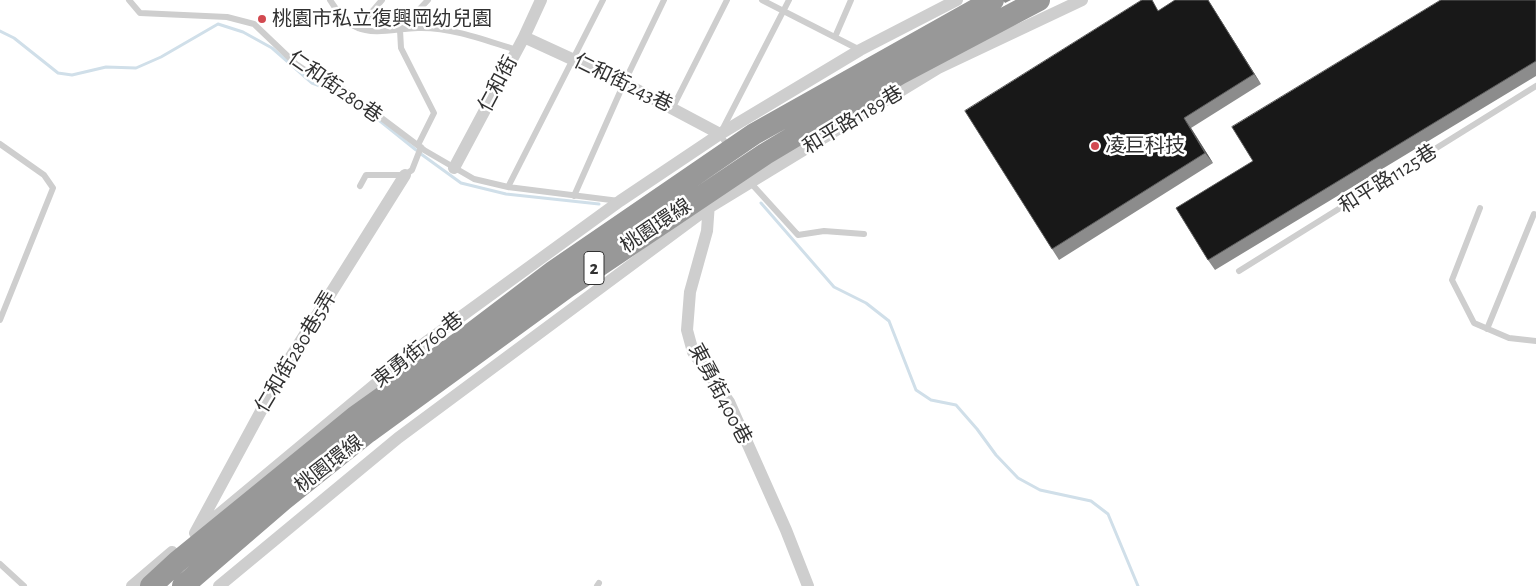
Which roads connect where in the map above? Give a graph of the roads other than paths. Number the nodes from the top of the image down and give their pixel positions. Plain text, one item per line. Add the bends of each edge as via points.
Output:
1 (129, 0) edge
2 (330, 0) edge
3 (382, 0) edge
4 (428, 0) edge
5 (541, 0) edge
6 (603, 0) edge
7 (664, 0) edge
8 (727, 0) edge
9 (762, 0) edge
10 (789, 0) edge
11 (851, 0) edge
12 (957, 0) edge
13 (993, 0) edge
14 (1039, 0) edge
15 (1082, 0) edge
16 (784, 11) junction
17 (358, 28) junction
18 (400, 30) junction
19 (524, 37) junction
20 (835, 37) junction
21 (516, 50) junction
22 (860, 50) junction
23 (574, 58) junction
24 (624, 83) junction
25 (1536, 86) edge
26 (895, 95) junction
27 (673, 107) junction
28 (720, 134) junction
29 (0, 144) edge
30 (419, 146) junction
31 (735, 158) dead end
32 (740, 166) dead end
33 (454, 168) junction
34 (405, 175) junction
35 (750, 183) junction
36 (360, 186) dead end
37 (508, 187) junction
38 (574, 196) junction
39 (620, 201) junction
40 (708, 208) junction
41 (1480, 208) dead end
42 (1534, 214) dead end
43 (864, 234) dead end
44 (1240, 272) dead end
45 (0, 320) edge
46 (1487, 329) junction
47 (1536, 340) edge
48 (362, 394) junction
49 (398, 438) junction
50 (195, 534) junction
51 (0, 564) edge
52 (24, 586) edge
53 (132, 586) edge
54 (151, 586) edge
55 (183, 586) edge
56 (219, 586) edge
57 (808, 586) edge

1 - 30 lane, 仁和街280巷 via 140,13 227,17 254,24 296,64 350,93
2 - 17 lane via 342,19
3 - 17 lane
4 - 18 lane
5 - 19 street, 仁和街
6 - 23 lane
7 - 24 lane
8 - 27 lane
9 - 16 lane
10 - 16 lane
11 - 20 lane
12 - 22 street
13 - 54 highway, 桃園環線 / 2, bridge via 754,134 554,271 355,417
14 - 55 highway, 桃園環線 / 2, bridge via 899,74 765,154 567,286 368,432
15 - 26 street, 和平路1189巷 via 938,68
16 - 20 lane
16 - 28 lane
17 - 18 lane
18 - 21 lane via 418,28 452,32
18 - 30 lane via 400,48 434,113
19 - 21 street, 仁和街
19 - 23 street, 仁和街243巷
20 - 22 lane
21 - 33 street, 仁和街
22 - 26 street
22 - 28 street
23 - 24 street, 仁和街243巷
23 - 37 lane
24 - 27 street, 仁和街243巷
24 - 38 lane
25 - 44 lane, 和平路1125巷
26 - 35 street, 和平路1189巷
27 - 28 street, 仁和街243巷
28 - 31 lane
28 - 39 street, 東勇街760巷
28 - 40 street, 東勇街400巷
29 - 45 lane via 44,175 52,188
30 - 33 lane, 仁和街280巷
30 - 34 lane via 412,170
32 - 35 lane
33 - 37 lane, 仁和街280巷 via 474,179
34 - 36 lane via 366,175
34 - 50 street, 仁和街280巷5弄 via 287,363
35 - 40 street, 和平路1189巷
35 - 43 lane via 798,235 824,231
37 - 38 lane, 仁和街280巷
38 - 39 lane, 仁和街280巷
39 - 48 street, 東勇街760巷 via 426,342
40 - 49 street, 和平路1189巷
40 - 57 street, 東勇街400巷 via 707,231 690,292 687,330 693,352 729,402
41 - 46 lane via 1452,280 1474,323
42 - 46 lane
46 - 47 lane via 1508,338
48 - 49 street
48 - 50 street, 東勇街760巷
49 - 56 street, 和平路1189巷
50 - 53 street, 東勇街760巷
51 - 52 lane

